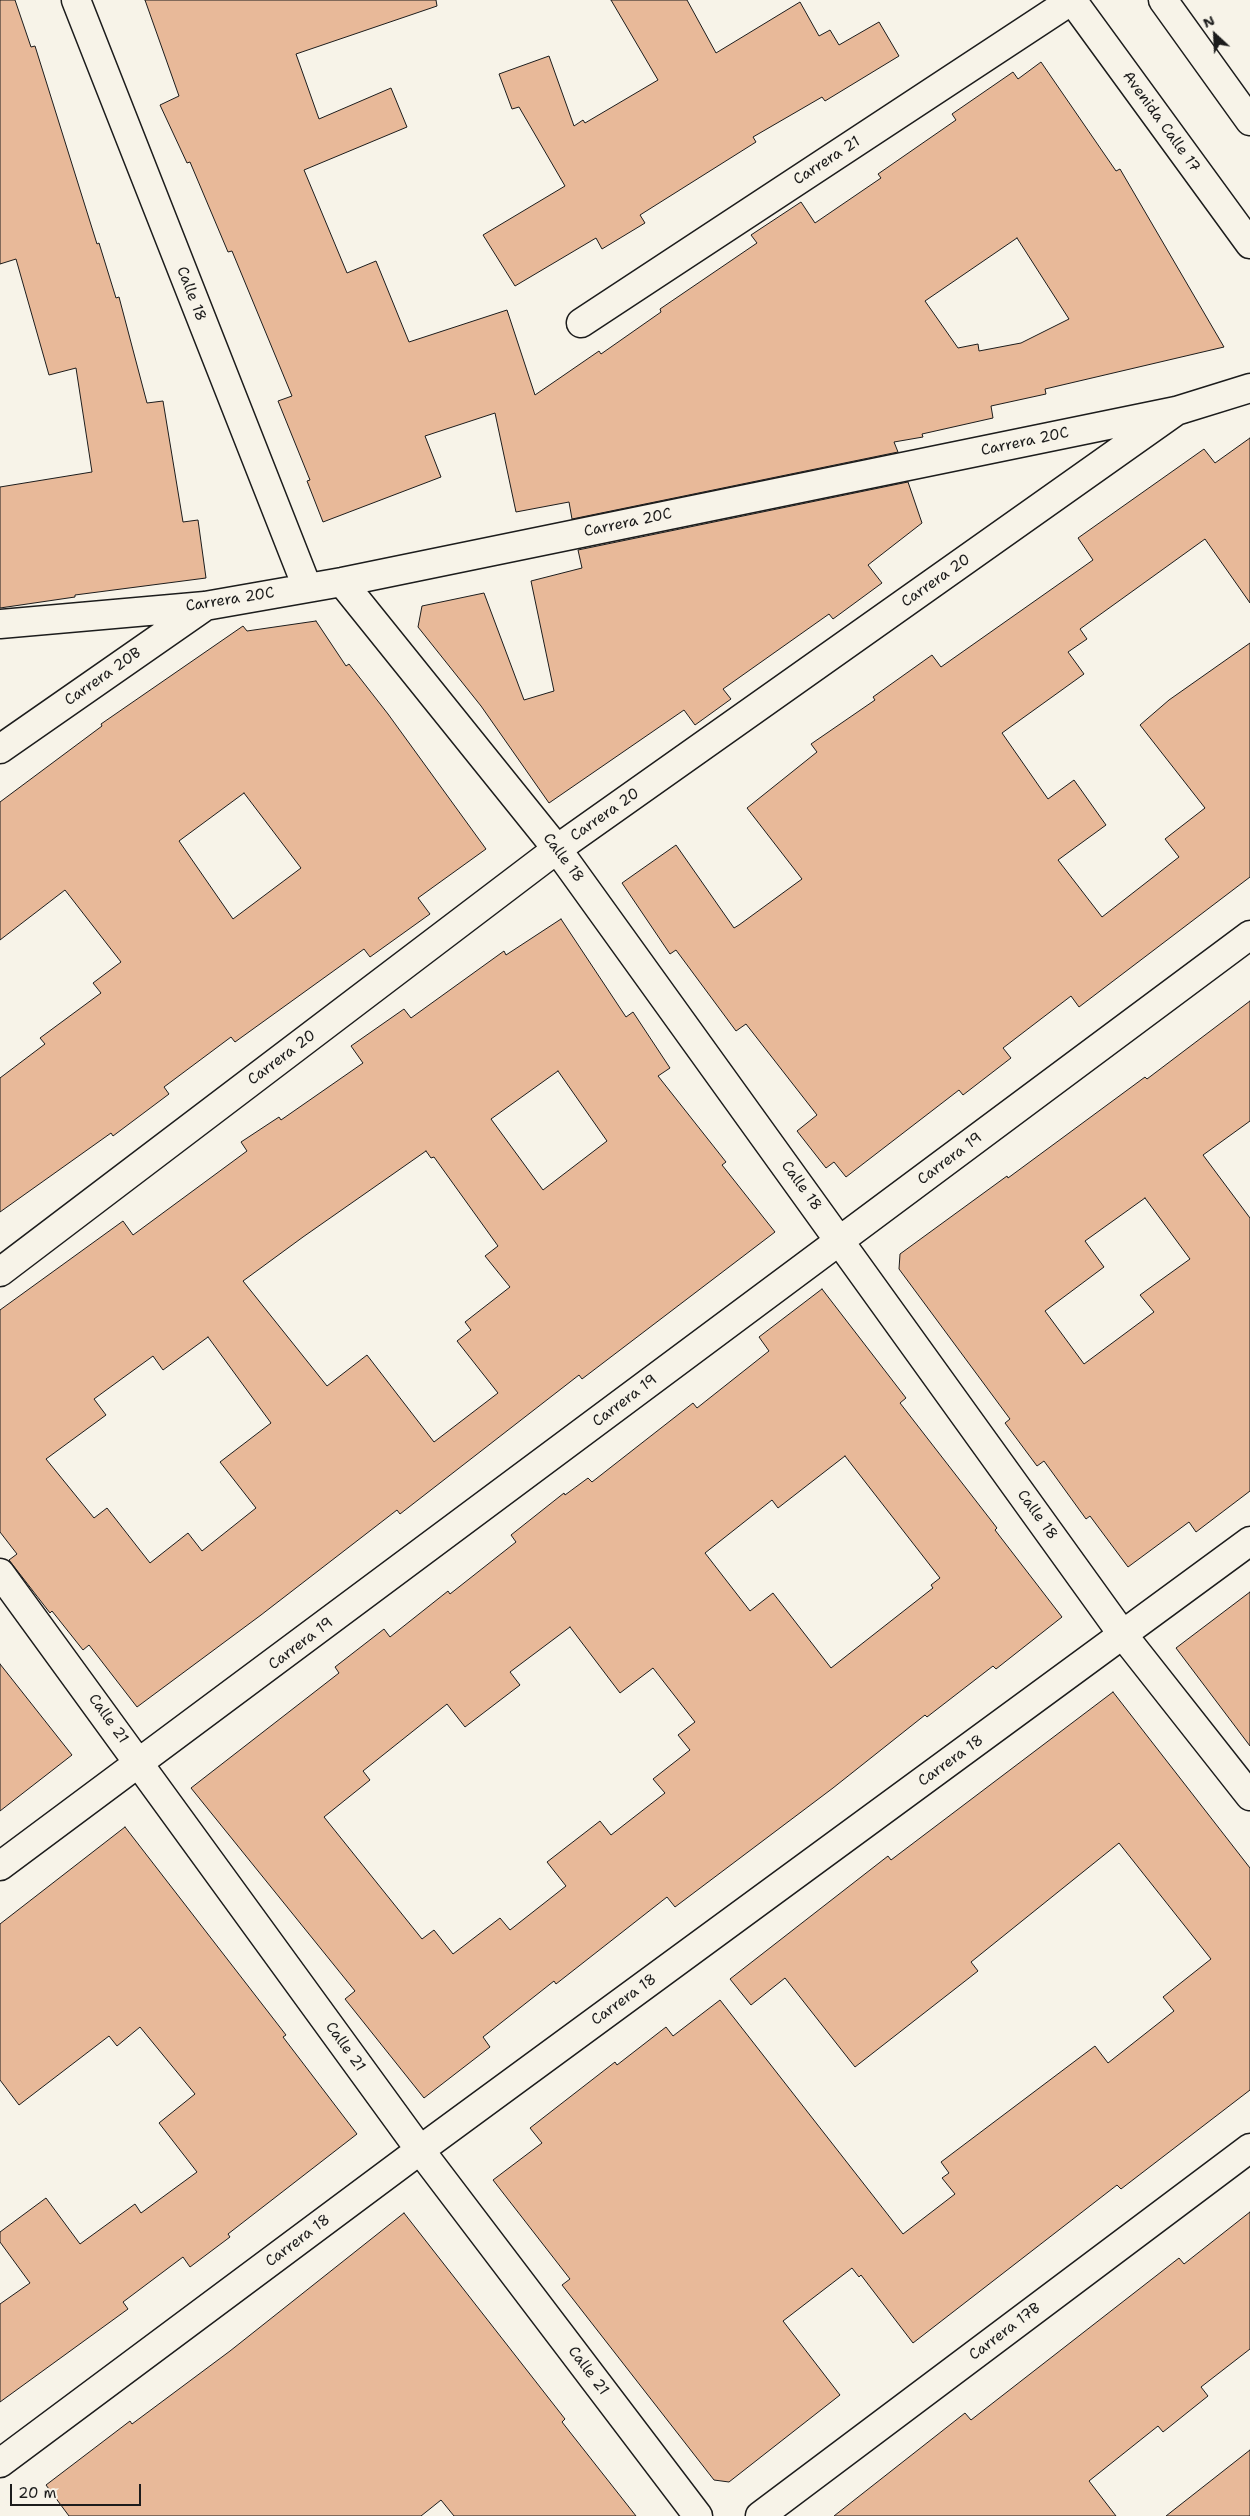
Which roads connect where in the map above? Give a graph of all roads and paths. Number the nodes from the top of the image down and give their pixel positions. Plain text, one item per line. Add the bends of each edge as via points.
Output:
1 (76, 0) edge
2 (1072, 0) edge
3 (1163, 0) edge
4 (1250, 121) edge
5 (1250, 244) edge
6 (581, 322) dead end
7 (1250, 388) edge
8 (1176, 411) junction
9 (342, 582) junction
10 (306, 587) junction
11 (205, 606) junction
12 (0, 624) edge
13 (0, 749) edge
14 (557, 849) junction
15 (1250, 935) edge
16 (840, 1240) junction
17 (0, 1272) edge
18 (1250, 1541) edge
19 (0, 1573) edge
20 (1123, 1635) junction
21 (141, 1763) junction
22 (1250, 1796) edge
23 (0, 1866) edge
24 (1250, 2148) edge
25 (420, 2150) junction
26 (0, 2463) edge
27 (698, 2516) edge
28 (760, 2516) edge

1 - 10 street, Calle 18
2 - 5 street, Avenida Calle 17
2 - 6 street, Carrera 21
3 - 4 street
7 - 8 street, Carrera 20C
8 - 9 street, Carrera 20C
8 - 14 street, Carrera 20
9 - 10 street, Carrera 20C
9 - 14 street, Calle 18
10 - 11 street, Carrera 20C
11 - 12 street, Carrera 20C
11 - 13 street, Carrera 20B
14 - 16 street, Calle 18
14 - 17 street, Carrera 20
15 - 16 street, Carrera 19
16 - 20 street, Calle 18
16 - 21 street, Carrera 19
18 - 20 street, Carrera 18
19 - 21 street, Calle 21
20 - 22 street, Calle 18
20 - 25 street, Carrera 18
21 - 23 street, Carrera 19
21 - 25 street, Calle 21
24 - 28 street, Carrera 17B
25 - 26 street, Carrera 18
25 - 27 street, Calle 21

